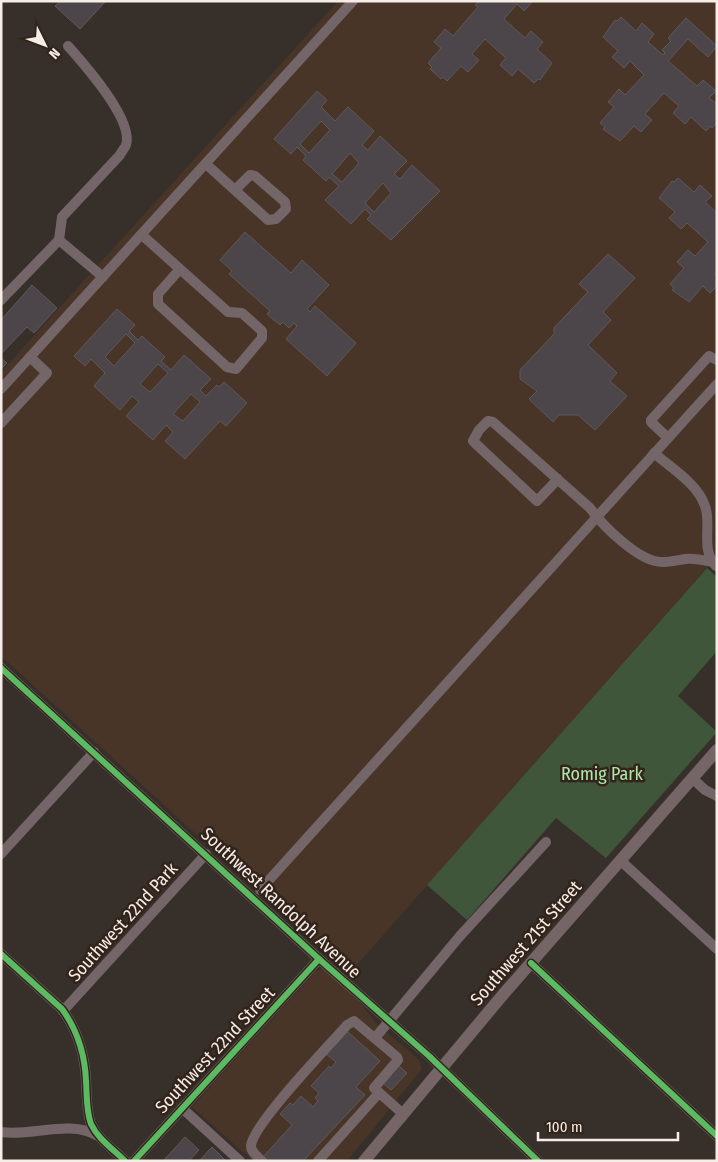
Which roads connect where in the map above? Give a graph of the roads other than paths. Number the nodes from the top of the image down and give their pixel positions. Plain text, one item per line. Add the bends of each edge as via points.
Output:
1 (353, 1) edge
2 (68, 46) dead end
3 (206, 164) junction
4 (235, 190) junction
5 (142, 235) junction
6 (59, 240) junction
7 (180, 269) junction
8 (104, 276) junction
9 (1, 300) edge
10 (30, 357) junction
11 (717, 360) edge
12 (717, 384) edge
13 (1, 389) edge
14 (1, 423) edge
15 (668, 438) junction
16 (654, 453) junction
17 (558, 479) junction
18 (597, 517) junction
19 (714, 564) edge
20 (1, 668) edge
21 (717, 750) edge
22 (94, 752) junction
23 (692, 778) junction
24 (717, 796) edge
25 (546, 842) dead end
26 (1, 854) edge
27 (206, 854) junction
28 (621, 860) junction
29 (260, 890) dead end
30 (717, 949) edge
31 (1, 954) edge
32 (319, 960) junction
33 (531, 963) junction
34 (63, 1011) junction
35 (389, 1021) junction
36 (375, 1038) junction
37 (442, 1069) junction
38 (379, 1093) junction
39 (182, 1108) junction
40 (403, 1114) junction
41 (1, 1132) edge
42 (98, 1136) junction
43 (717, 1136) edge
44 (125, 1161) edge
45 (134, 1161) edge
46 (240, 1161) edge
47 (262, 1161) edge
48 (319, 1161) edge
49 (364, 1161) edge
50 (538, 1161) edge

1 - 3 street
2 - 6 street via 111,99 126,132 126,145 62,217
3 - 4 street
3 - 5 street
4 - 4 street via 271,221 286,209 285,202 253,175
5 - 7 street
5 - 8 street
6 - 8 street
6 - 9 street
7 - 7 street via 228,312 242,313 264,334 236,369 226,367 158,304 158,294
8 - 10 street
10 - 13 street
10 - 14 street via 47,373
11 - 15 street via 709,356 651,420
12 - 15 street
15 - 16 street
16 - 18 street
16 - 19 street via 701,496 707,514 707,546
17 - 17 street via 493,422 488,421 473,441 537,500
17 - 18 street
18 - 19 street via 646,559 662,562 695,558
18 - 29 street
20 - 22 street, Southwest Randolph Avenue
21 - 23 main road, Southwest 21st Street
22 - 26 street
22 - 27 street, Southwest Randolph Avenue
23 - 24 street
23 - 28 main road, Southwest 21st Street
25 - 35 street via 460,936
27 - 32 street, Southwest Randolph Avenue
27 - 34 street, Southwest 22nd Park
28 - 30 street
28 - 33 main road, Southwest 21st Street
31 - 34 street
32 - 35 street, Southwest Randolph Avenue
32 - 39 street, Southwest 22nd Street
33 - 37 main road, Southwest 21st Street
33 - 43 street
34 - 42 street via 80,1044 86,1071 87,1108
35 - 36 street
35 - 37 street, Southwest Randolph Avenue
36 - 38 street via 398,1060 374,1088
36 - 47 street via 354,1021 347,1026 254,1137 252,1148
37 - 40 main road, Southwest 21st Street
37 - 50 street, Southwest Randolph Avenue
38 - 40 street
38 - 48 street
39 - 45 street, Southwest 22nd Street
39 - 46 street
40 - 49 main road, Southwest 21st Street
41 - 42 street via 47,1128 87,1131
42 - 44 street

